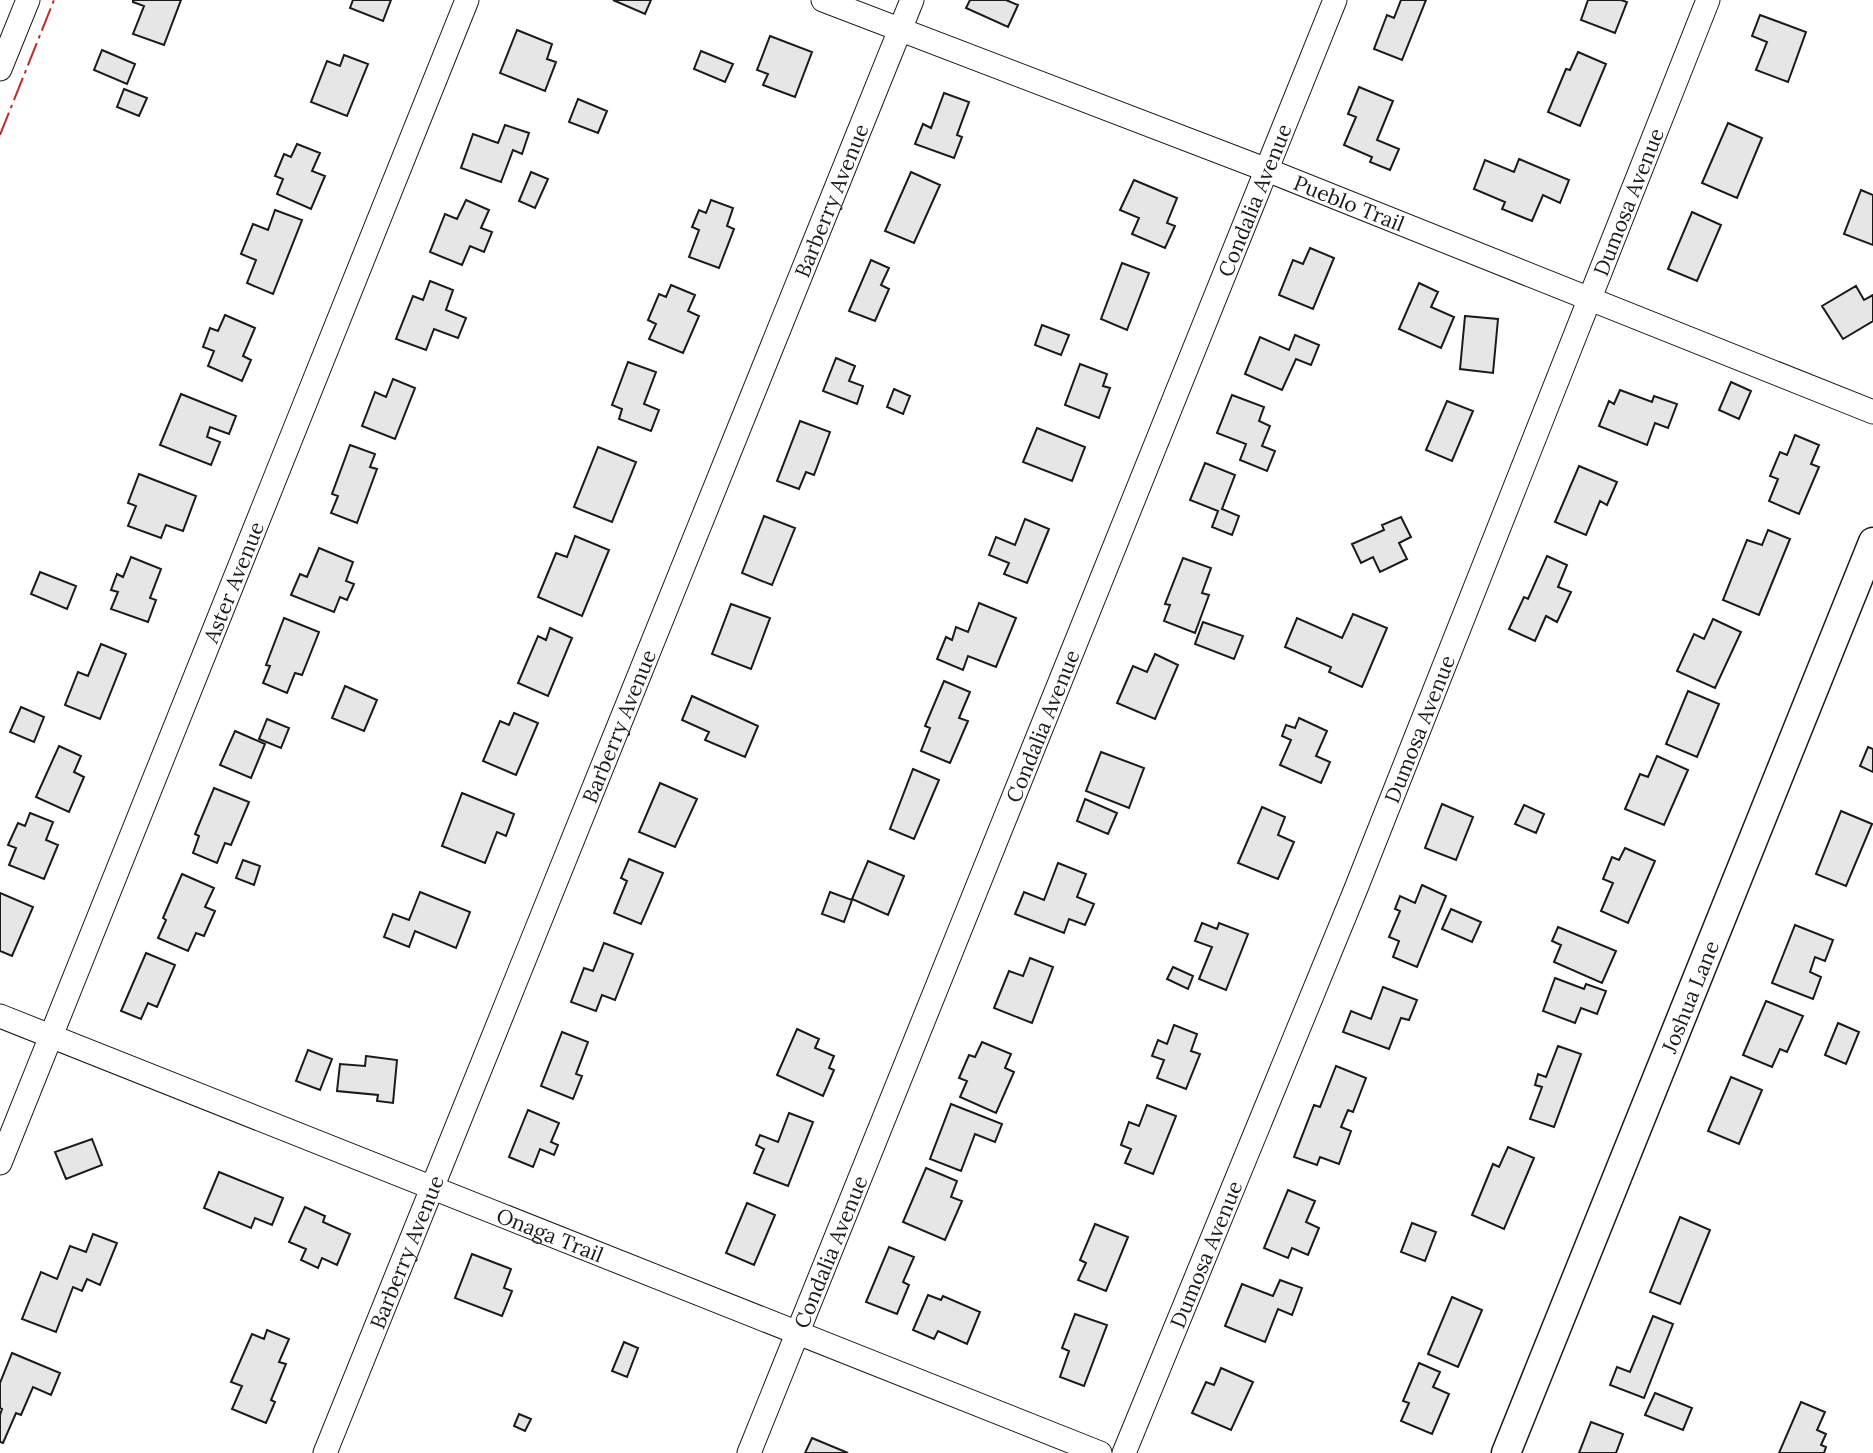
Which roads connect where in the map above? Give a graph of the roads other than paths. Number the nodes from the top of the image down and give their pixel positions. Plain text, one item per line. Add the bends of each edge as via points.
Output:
1 (28, 0) edge
2 (467, 0) edge
3 (823, 0) edge
4 (912, 0) edge
5 (1335, 0) edge
6 (1709, 0) edge
7 (900, 31) junction
8 (0, 69) edge
9 (1267, 170) junction
10 (1588, 299) junction
11 (1873, 412) edge
12 (1873, 542) edge
13 (0, 1016) edge
14 (52, 1036) junction
15 (0, 1163) edge
16 (433, 1187) junction
17 (798, 1332) junction
18 (325, 1453) edge
19 (750, 1453) edge
20 (1100, 1453) edge
21 (1124, 1453) edge
22 (1506, 1453) edge

1 - 8 street
2 - 14 street, Aster Avenue
3 - 7 street, Pueblo Trail
4 - 7 street, Barberry Avenue
5 - 9 street, Condalia Avenue
6 - 10 street, Dumosa Avenue
7 - 9 street, Pueblo Trail
7 - 16 street, Barberry Avenue
9 - 10 street, Pueblo Trail
9 - 17 street, Condalia Avenue
10 - 11 street, Pueblo Trail
10 - 21 street, Dumosa Avenue via 1355,891
12 - 22 main road, Joshua Lane
13 - 14 street, Onaga Trail
14 - 15 street, Aster Avenue
14 - 16 street, Onaga Trail
16 - 17 street, Onaga Trail
16 - 18 street, Barberry Avenue
17 - 19 street, Condalia Avenue
17 - 20 street, Onaga Trail

